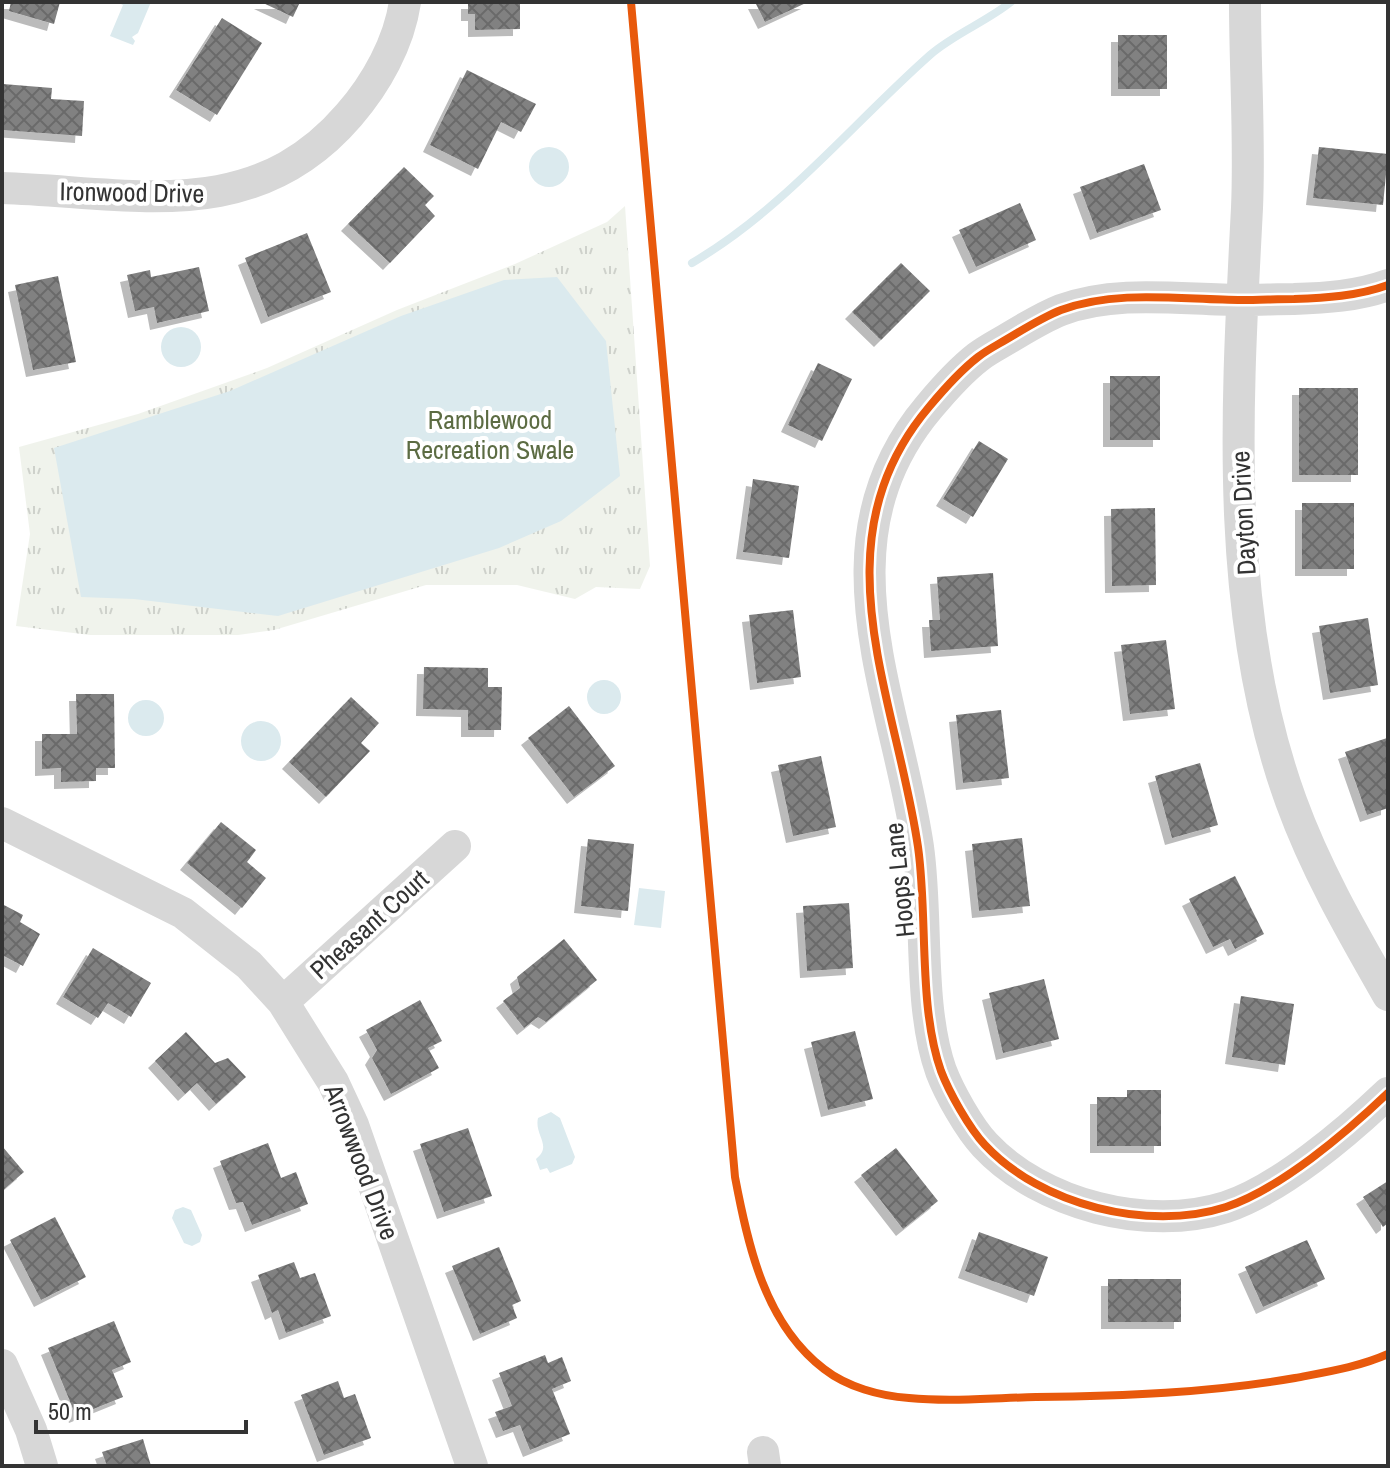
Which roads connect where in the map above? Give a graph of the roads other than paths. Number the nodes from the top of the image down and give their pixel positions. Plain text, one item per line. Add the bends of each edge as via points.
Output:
1 (405, 2) edge
2 (1245, 2) edge
3 (2, 188) edge
4 (1388, 285) edge
5 (1240, 300) junction
6 (2, 823) edge
7 (455, 846) dead end
8 (1388, 995) edge
9 (283, 1002) junction
10 (1388, 1093) edge
11 (2, 1365) edge
12 (42, 1466) edge
13 (472, 1466) edge

1 - 3 street, Ironwood Drive via 394,39 365,98 311,153 285,169 218,193 185,196
2 - 5 street, Dayton Drive via 1249,110
4 - 5 street, Hoops Lane via 1347,295
5 - 8 street, Dayton Drive via 1242,545 1261,690 1291,800 1331,897
5 - 10 street, Hoops Lane via 1159,296 1061,310 980,355 915,423 895,455 871,531 868,581 879,670 913,812 932,1037 950,1092 981,1142 1044,1188 1108,1211 1164,1217 1196,1214 1260,1193
6 - 9 street, Arrowwood Drive via 183,913 249,965
7 - 9 street, Pheasant Court
9 - 13 street, Arrowwood Drive via 353,1125
11 - 12 street

